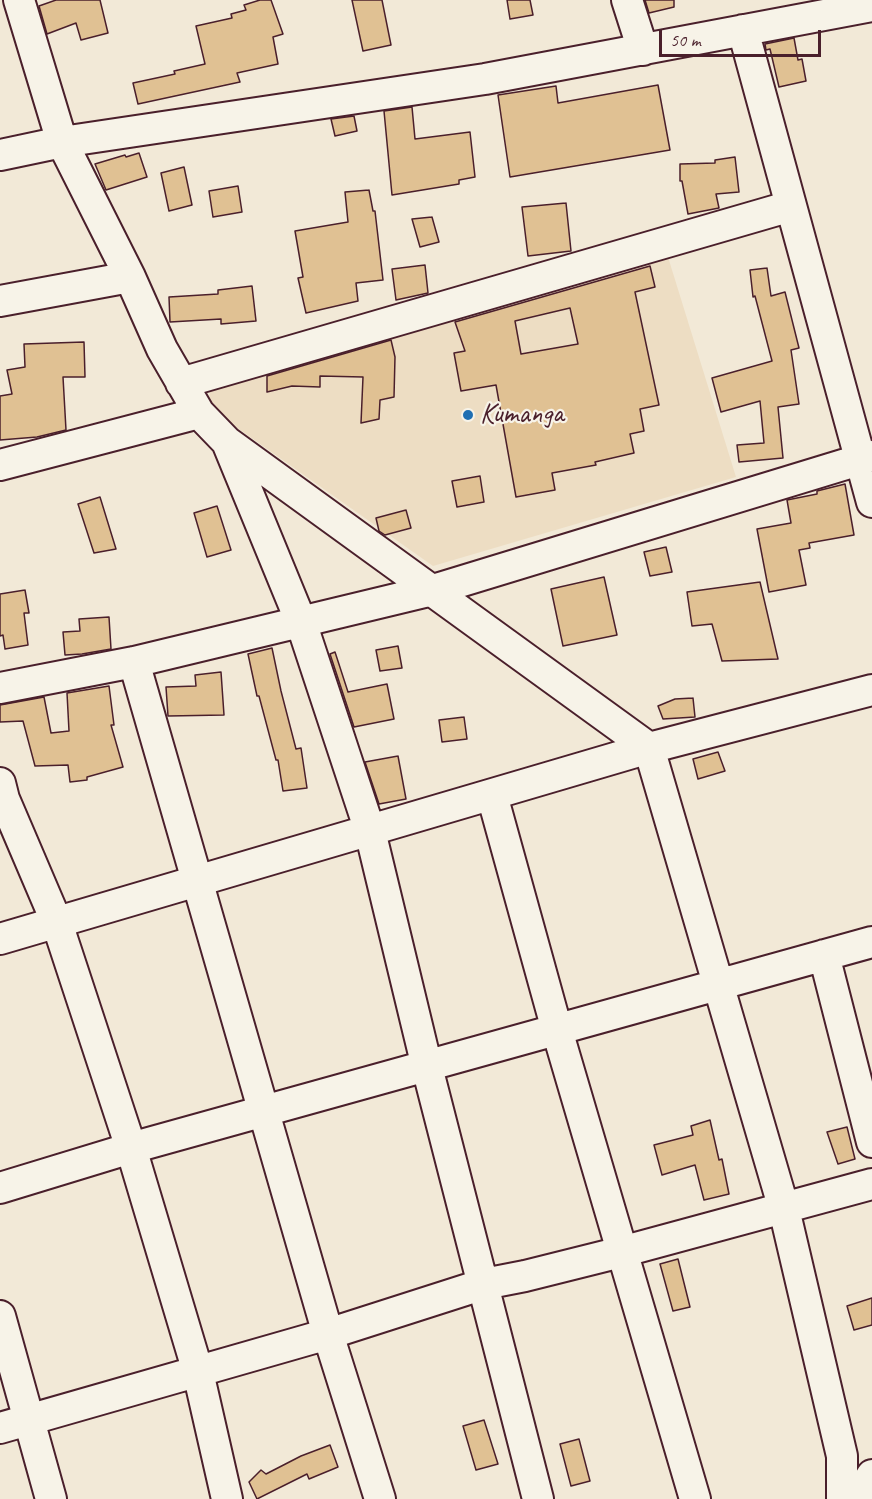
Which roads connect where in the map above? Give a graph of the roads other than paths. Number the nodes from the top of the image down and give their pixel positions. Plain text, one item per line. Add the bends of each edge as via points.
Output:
1 (19, 0) edge
2 (627, 0) edge
3 (872, 6) edge
4 (743, 30) junction
5 (643, 50) junction
6 (62, 142) junction
7 (0, 155) edge
8 (791, 206) junction
9 (130, 277) junction
10 (0, 301) edge
11 (181, 383) junction
12 (199, 413) junction
13 (227, 442) junction
14 (866, 458) edge
15 (0, 465) edge
16 (872, 502) edge
17 (433, 590) junction
18 (301, 622) junction
19 (134, 662) junction
20 (0, 688) edge
21 (872, 690) edge
22 (649, 748) junction
23 (0, 783) edge
24 (492, 795) junction
25 (370, 831) junction
26 (199, 881) junction
27 (57, 923) junction
28 (0, 939) edge
29 (872, 942) edge
30 (824, 955) junction
31 (718, 985) junction
32 (557, 1030) junction
33 (428, 1067) junction
34 (265, 1113) junction
35 (872, 1142) edge
36 (131, 1148) junction
37 (872, 1184) edge
38 (0, 1188) edge
39 (784, 1209) junction
40 (621, 1252) junction
41 (484, 1284) junction
42 (0, 1316) edge
43 (328, 1334) junction
44 (198, 1372) junction
45 (29, 1419) junction
46 (0, 1428) edge
47 (872, 1475) edge
48 (51, 1499) edge
49 (227, 1499) edge
50 (381, 1499) edge
51 (538, 1499) edge
52 (695, 1499) edge
53 (842, 1499) edge
54 (857, 1499) edge

1 - 6 street
2 - 5 street
3 - 4 street
4 - 5 street
4 - 8 street
5 - 6 street via 485,79
6 - 7 street
6 - 9 street
8 - 11 street
8 - 14 street
9 - 10 street
9 - 11 street
11 - 12 street
12 - 13 street
12 - 15 street
13 - 17 street
13 - 18 street
14 - 16 street
14 - 17 street
17 - 18 street
17 - 22 street
18 - 19 street
18 - 25 street
19 - 20 street
19 - 26 street
21 - 22 street
22 - 24 street
22 - 31 street
23 - 27 street
24 - 25 street
24 - 32 street
25 - 26 street
25 - 33 street
26 - 27 street
26 - 34 street
27 - 28 street
27 - 36 street
29 - 30 street
30 - 31 street
30 - 35 street
31 - 32 street
31 - 39 street
32 - 33 street
32 - 40 street
33 - 34 street
33 - 41 street
34 - 36 street
34 - 43 street
36 - 38 street
36 - 44 street
37 - 39 street
39 - 40 street
39 - 53 street via 842,1456
40 - 41 street
40 - 52 street
41 - 43 street
41 - 51 street
42 - 45 street
43 - 44 street
43 - 50 street
44 - 45 street
44 - 49 street
45 - 46 street
45 - 48 street
47 - 54 street

